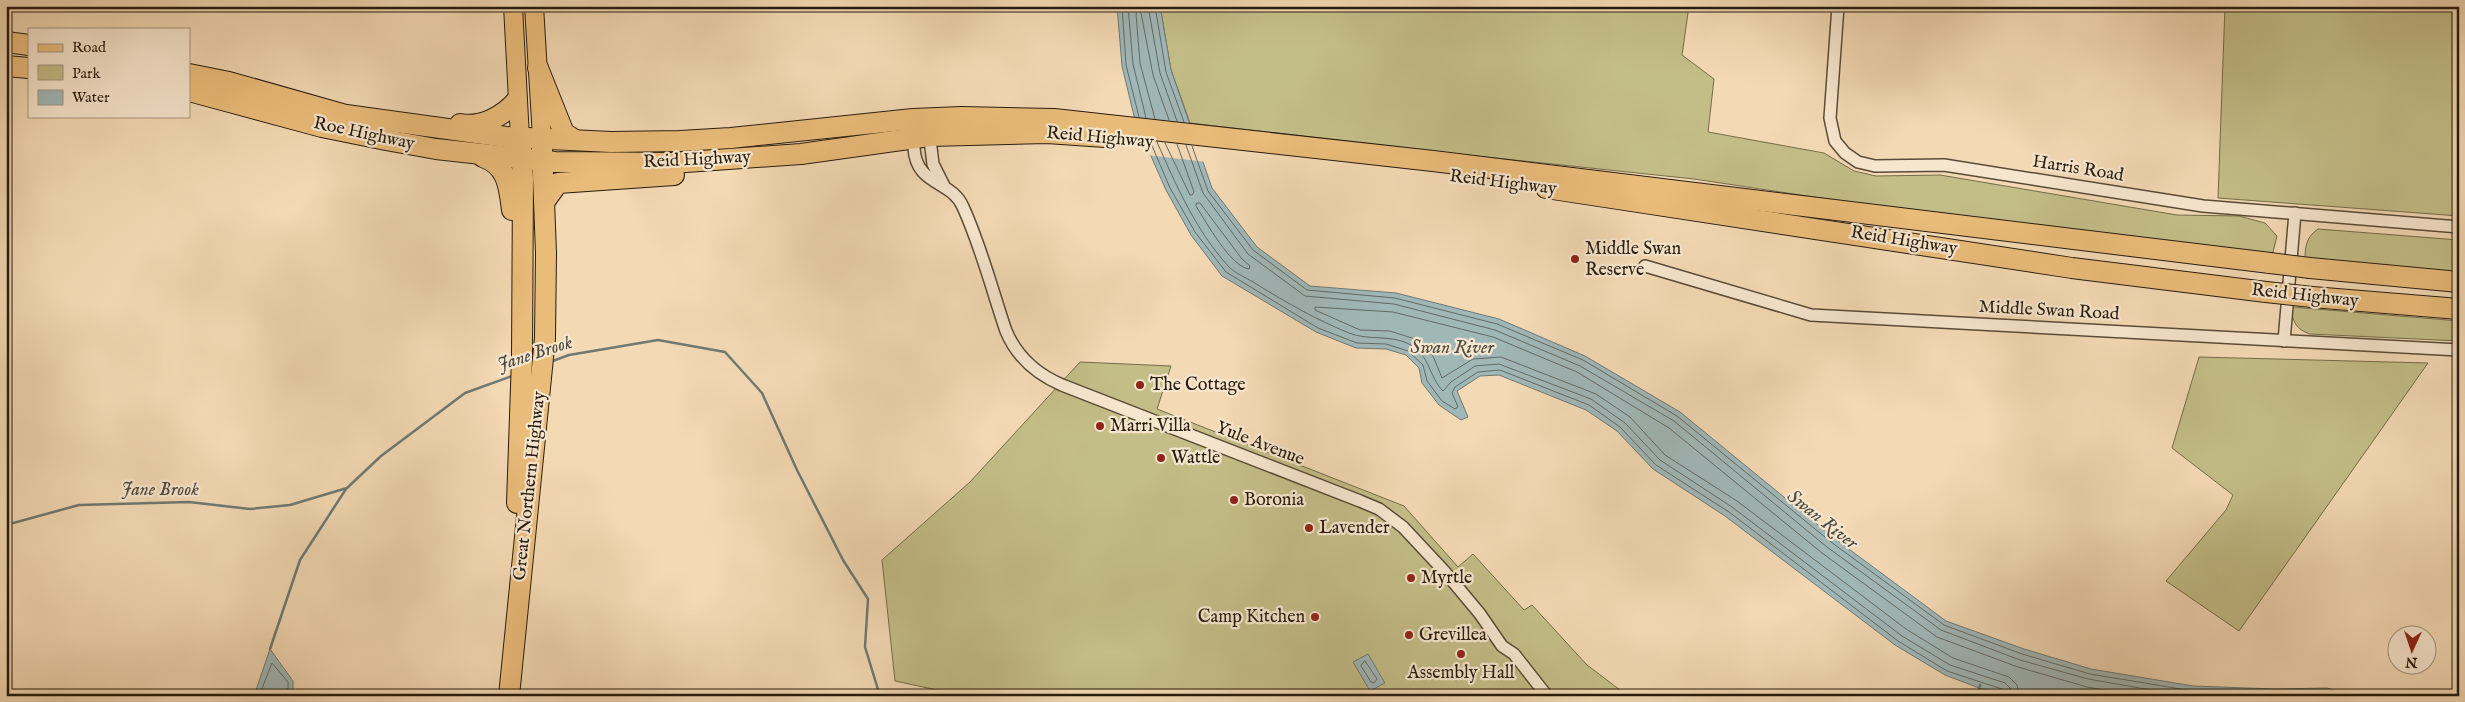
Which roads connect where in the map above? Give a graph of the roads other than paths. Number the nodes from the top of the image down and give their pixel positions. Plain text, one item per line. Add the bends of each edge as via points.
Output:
1 (513, 6) edge
2 (534, 6) edge
3 (1838, 6) edge
4 (6, 42) edge
5 (28, 45) edge
6 (6, 66) edge
7 (28, 68) edge
8 (538, 68) junction
9 (190, 74) edge
10 (190, 91) edge
11 (517, 100) junction
12 (346, 115) junction
13 (921, 128) junction
14 (520, 138) junction
15 (542, 138) junction
16 (575, 140) junction
17 (476, 154) junction
18 (802, 154) junction
19 (522, 160) junction
20 (543, 161) junction
21 (1435, 168) junction
22 (944, 186) junction
23 (545, 202) junction
24 (2295, 213) junction
25 (2459, 227) edge
26 (1645, 266) dead end
27 (2459, 282) edge
28 (521, 290) junction
29 (2459, 309) edge
30 (2284, 341) junction
31 (2459, 350) edge
32 (498, 696) edge
33 (509, 696) edge
34 (1547, 696) edge

1 - 11 main road, Great Northern Highway
2 - 8 main road, Great Northern Highway
3 - 24 street, Harris Road via 1830,118 1835,141 1858,162 1875,166 1944,166 2203,206
4 - 5 highway
6 - 7 highway
8 - 15 main road, Great Northern Highway
8 - 16 highway via 564,133
9 - 12 highway, Roe Highway
10 - 17 highway, Roe Highway via 322,127
11 - 12 highway via 502,114 467,126 388,114
11 - 14 main road, Great Northern Highway
12 - 14 highway, Roe Highway
13 - 16 highway, Reid Highway via 680,141
13 - 18 highway, Reid Highway
13 - 21 highway, Reid Highway via 1125,133
13 - 22 street, Yule Avenue
13 - 22 street, Yule Avenue via 914,148 921,169 930,180
14 - 15 highway, Roe Highway
14 - 19 highway, Great Northern Highway
15 - 16 highway, Reid Highway
15 - 20 highway, Great Northern Highway
17 - 19 highway, Roe Highway
17 - 28 highway via 500,166 509,184
18 - 20 highway, Reid Highway via 672,163
18 - 23 highway via 745,170 558,183
19 - 20 highway, Roe Highway
19 - 28 highway, Great Northern Highway
20 - 23 highway, Great Northern Highway
21 - 27 highway, Reid Highway, bridge via 2270,264
21 - 29 highway, Reid Highway, bridge via 2072,268 2312,297
22 - 34 street, Yule Avenue via 964,209 1008,337 1021,357 1034,369 1062,384 1360,501 1391,517 1445,572 1502,646 1514,654
23 - 33 highway, Great Northern Highway via 546,295 542,365
24 - 25 street, Harris Road
24 - 30 street
26 - 30 street, Middle Swan Road via 1811,315
28 - 32 highway, Great Northern Highway via 517,502
30 - 31 street, Middle Swan Road

